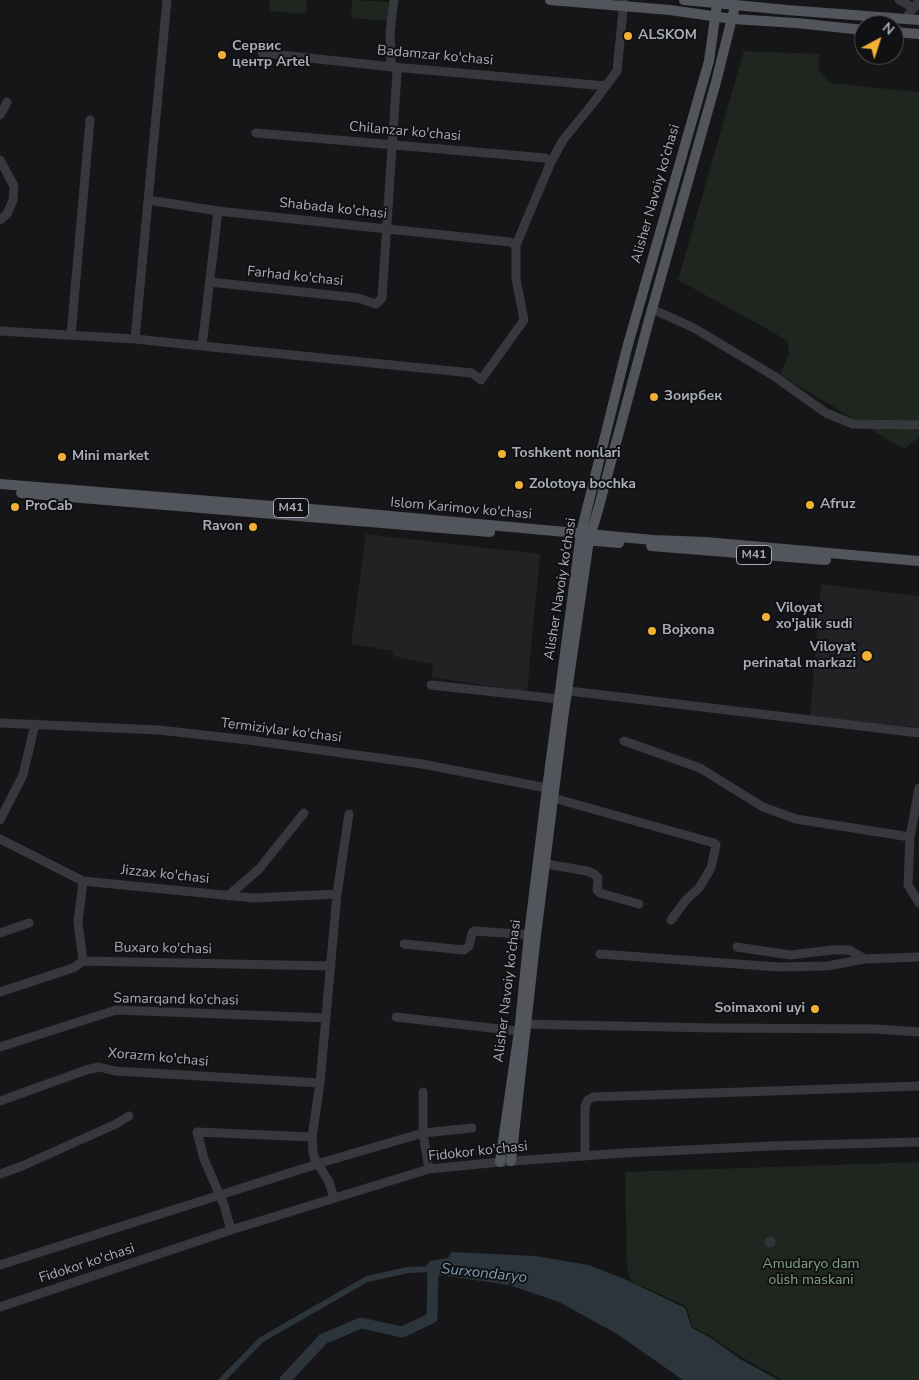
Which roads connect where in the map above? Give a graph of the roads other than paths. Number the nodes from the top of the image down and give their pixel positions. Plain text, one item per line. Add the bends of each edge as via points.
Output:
1 (166, 0) edge
2 (394, 0) edge
3 (550, 0) edge
4 (684, 0) edge
5 (899, 0) edge
6 (624, 3) edge
7 (716, 4) junction
8 (916, 5) edge
9 (735, 6) junction
10 (715, 17) junction
11 (733, 19) junction
12 (914, 20) edge
13 (854, 29) edge
14 (904, 33) edge
15 (919, 34) edge
16 (262, 53) dead end
17 (393, 67) junction
18 (606, 86) junction
19 (7, 102) dead end
20 (0, 115) edge
21 (90, 120) dead end
22 (256, 133) dead end
23 (393, 145) junction
24 (683, 150) junction
25 (696, 153) junction
26 (0, 160) edge
27 (551, 162) junction
28 (148, 200) junction
29 (218, 211) junction
30 (0, 220) edge
31 (387, 229) junction
32 (516, 245) junction
33 (210, 282) junction
34 (642, 295) junction
35 (655, 298) junction
36 (652, 309) junction
37 (0, 331) edge
38 (71, 335) junction
39 (135, 339) junction
40 (202, 346) junction
41 (919, 425) edge
42 (0, 484) edge
43 (0, 491) edge
44 (585, 537) junction
45 (919, 561) edge
46 (919, 568) edge
47 (431, 685) dead end
48 (563, 693) junction
49 (0, 723) edge
50 (35, 724) junction
51 (919, 733) edge
52 (624, 741) dead end
53 (919, 788) edge
54 (551, 793) junction
55 (918, 800) edge
56 (304, 813) dead end
57 (349, 814) dead end
58 (0, 820) edge
59 (910, 837) junction
60 (0, 839) edge
61 (546, 864) junction
62 (908, 878) junction
63 (919, 879) edge
64 (83, 881) junction
65 (338, 894) junction
66 (228, 896) junction
67 (919, 903) edge
68 (639, 904) dead end
69 (671, 920) dead end
70 (29, 923) dead end
71 (0, 933) edge
72 (533, 934) junction
73 (404, 944) dead end
74 (737, 947) dead end
75 (600, 954) dead end
76 (919, 957) edge
77 (864, 959) junction
78 (83, 961) junction
79 (331, 966) junction
80 (0, 992) edge
81 (396, 1017) dead end
82 (326, 1018) junction
83 (523, 1028) junction
84 (919, 1032) edge
85 (0, 1047) edge
86 (320, 1083) junction
87 (919, 1086) edge
88 (423, 1092) dead end
89 (0, 1101) edge
90 (130, 1116) dead end
91 (472, 1128) dead end
92 (423, 1134) junction
93 (312, 1137) junction
94 (919, 1142) edge
95 (584, 1156) junction
96 (505, 1162) junction
97 (318, 1163) junction
98 (429, 1169) junction
99 (0, 1174) edge
100 (220, 1195) junction
101 (334, 1198) junction
102 (232, 1230) junction
103 (0, 1265) edge
104 (0, 1307) edge

1 - 28 street
2 - 17 street via 390,32
3 - 6 main road
4 - 7 main road
5 - 8 street
6 - 10 main road
6 - 18 street via 617,71
7 - 9 main road
7 - 10 main road, Alisher Navoiy ko’chasi
8 - 12 street via 908,15
9 - 11 main road, Alisher Navoiy ko’chasi
9 - 12 main road
10 - 11 main road
10 - 24 main road, Alisher Navoiy ko’chasi via 711,52
11 - 13 main road
11 - 25 main road, Alisher Navoiy ko’chasi
14 - 15 main road
16 - 17 street, Badamzar ko'chasi
17 - 18 street, Badamzar ko'chasi
17 - 23 street via 396,73
18 - 27 street via 563,140
19 - 20 street
21 - 38 street
22 - 23 street, Chilanzar ko'chasi
23 - 27 street, Chilanzar ko'chasi via 545,158
23 - 31 street
24 - 25 main road
24 - 34 main road, Alisher Navoiy ko’chasi
25 - 35 main road, Alisher Navoiy ko’chasi
26 - 30 street via 14,186 13,200 7,214
27 - 32 street
28 - 29 street, Shabada ko'chasi
28 - 39 street
29 - 31 street, Shabada ko'chasi
29 - 33 street
31 - 32 street, Shabada ko'chasi
31 - 33 street, Farhad ko'chasi via 382,298 376,304 358,298
32 - 40 street via 516,279 524,320 481,380 472,373
33 - 40 street
34 - 35 main road
34 - 44 main road, Alisher Navoiy ko’chasi
35 - 36 main road, Alisher Navoiy ko’chasi
36 - 41 street via 694,328 826,412 854,424
36 - 44 main road, Alisher Navoiy ko’chasi via 598,510
37 - 38 street
38 - 39 street
39 - 40 street
42 - 44 main road, Islom Karimov ko'chasi / M41 via 347,512
43 - 44 main road, Islom Karimov ko'chasi / M41
44 - 45 main road, Islom Karimov ko'chasi / M41 via 706,542
44 - 46 main road, Islom Karimov ko'chasi / M41
44 - 48 main road, Alisher Navoiy ko’chasi
47 - 48 street
48 - 51 street
48 - 54 main road, Alisher Navoiy ko’chasi
49 - 50 street, Termiziylar ko'chasi
50 - 54 street, Termiziylar ko'chasi via 159,730 248,740 422,764
50 - 58 street via 23,775
52 - 59 street via 700,768 763,807 796,819
53 - 55 street
54 - 61 main road, Alisher Navoiy ko’chasi
54 - 69 street, Termiziylar ko'chasi via 716,845 711,868 699,888
54 - 72 main road, Alisher Navoiy ko’chasi
55 - 59 street
56 - 66 street via 259,869
57 - 65 street
59 - 62 street
60 - 64 street, Jizzax ko'chasi
61 - 68 street via 594,874 598,878 597,890 600,893
61 - 72 main road, Alisher Navoiy ko’chasi
62 - 63 street
62 - 67 street via 908,885
64 - 66 street, Jizzax ko'chasi
64 - 78 street via 78,922
65 - 66 street, Jizzax ko'chasi
65 - 79 street
70 - 71 street
72 - 73 street via 474,931 464,950
72 - 83 main road, Alisher Navoiy ko’chasi
74 - 77 street via 790,955 849,950
75 - 77 street via 778,967 826,966
76 - 77 street
78 - 79 street, Buxaro ko'chasi
78 - 80 street, Buxaro ko'chasi via 73,968
79 - 82 street
81 - 83 street
82 - 85 street, Samarqand ko'chasi via 116,1010
82 - 86 street
83 - 84 street via 875,1029
83 - 96 main road, Alisher Navoiy ko’chasi
86 - 89 street, Xorazm ko'chasi via 115,1071 99,1067
86 - 93 street
87 - 95 street via 593,1098 585,1106
88 - 92 street
90 - 99 street
91 - 92 street
92 - 97 street
92 - 98 street
93 - 97 street
93 - 100 street via 197,1132 204,1159
94 - 95 street, Fidokor ko'chasi
95 - 96 street, Fidokor ko'chasi
96 - 98 street, Fidokor ko'chasi
97 - 100 street
97 - 101 street
98 - 101 street, Fidokor ko'chasi
100 - 102 street
100 - 103 street
101 - 102 street, Fidokor ko'chasi
102 - 104 street, Fidokor ko'chasi

